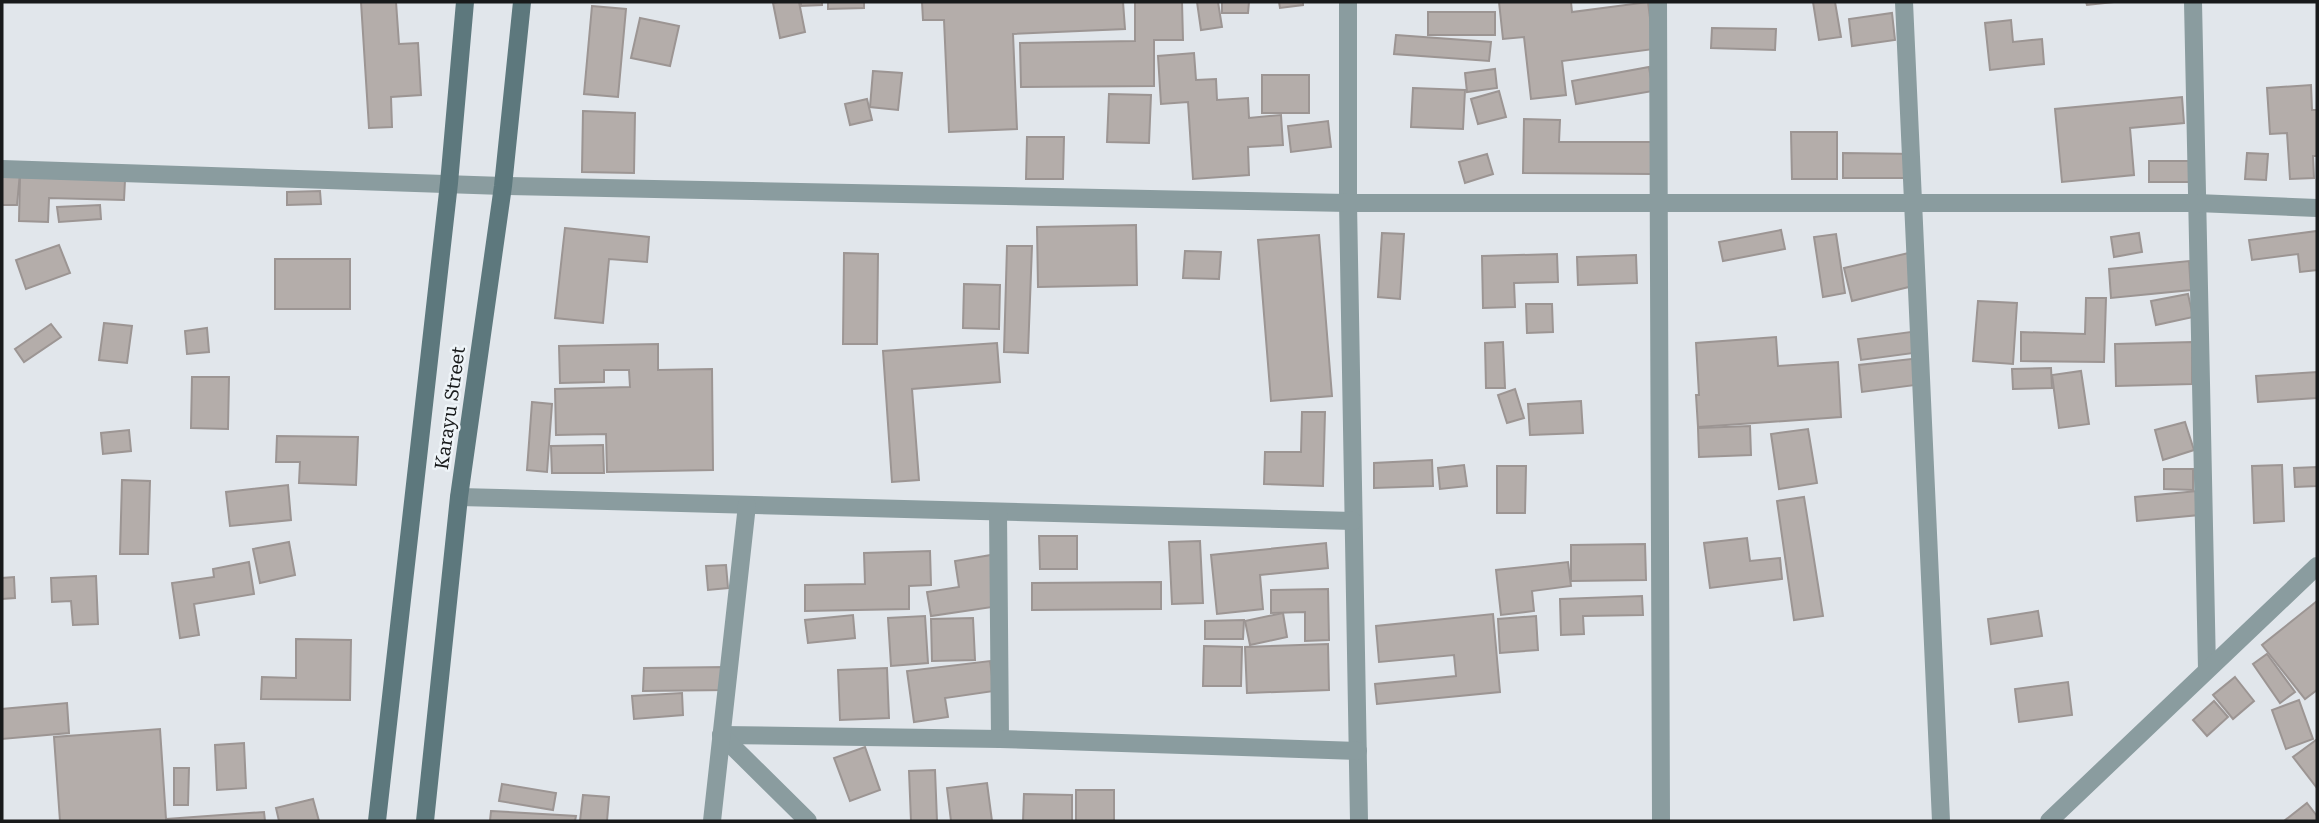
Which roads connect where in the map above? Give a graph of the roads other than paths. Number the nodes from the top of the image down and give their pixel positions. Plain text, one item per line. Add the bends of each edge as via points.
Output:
1 (465, 2) edge
2 (522, 2) edge
3 (1348, 2) edge
4 (1658, 2) edge
5 (1904, 2) edge
6 (2193, 2) edge
7 (2, 169) edge
8 (449, 183) junction
9 (503, 186) junction
10 (1348, 203) junction
11 (2197, 203) junction
12 (1659, 204) junction
13 (1913, 204) junction
14 (2317, 208) edge
15 (459, 497) junction
16 (747, 505) junction
17 (998, 512) junction
18 (1353, 522) junction
19 (2317, 566) edge
20 (2207, 669) junction
21 (721, 735) junction
22 (1000, 739) junction
23 (1358, 751) junction
24 (377, 821) edge
25 (425, 821) edge
26 (712, 821) edge
27 (808, 821) edge
28 (1359, 821) edge
29 (1661, 821) edge
30 (1941, 821) edge
31 (2049, 821) edge

1 - 8 main road, Karayu Street
2 - 9 main road, Karayu Street
3 - 10 street
4 - 12 street
5 - 13 street
6 - 11 street
7 - 8 street
8 - 9 street
8 - 24 main road, Karayu Street
9 - 10 street
9 - 15 main road, Karayu Street
10 - 12 street
10 - 18 street
11 - 13 street
11 - 14 street
11 - 20 street
12 - 13 street
12 - 29 street
13 - 30 street
15 - 16 street
15 - 25 main road, Karayu Street
16 - 17 street
16 - 21 street
17 - 18 street
17 - 22 street
18 - 23 street
19 - 20 street
20 - 31 street
21 - 22 street
21 - 26 street
21 - 27 street
22 - 23 street
23 - 28 street

